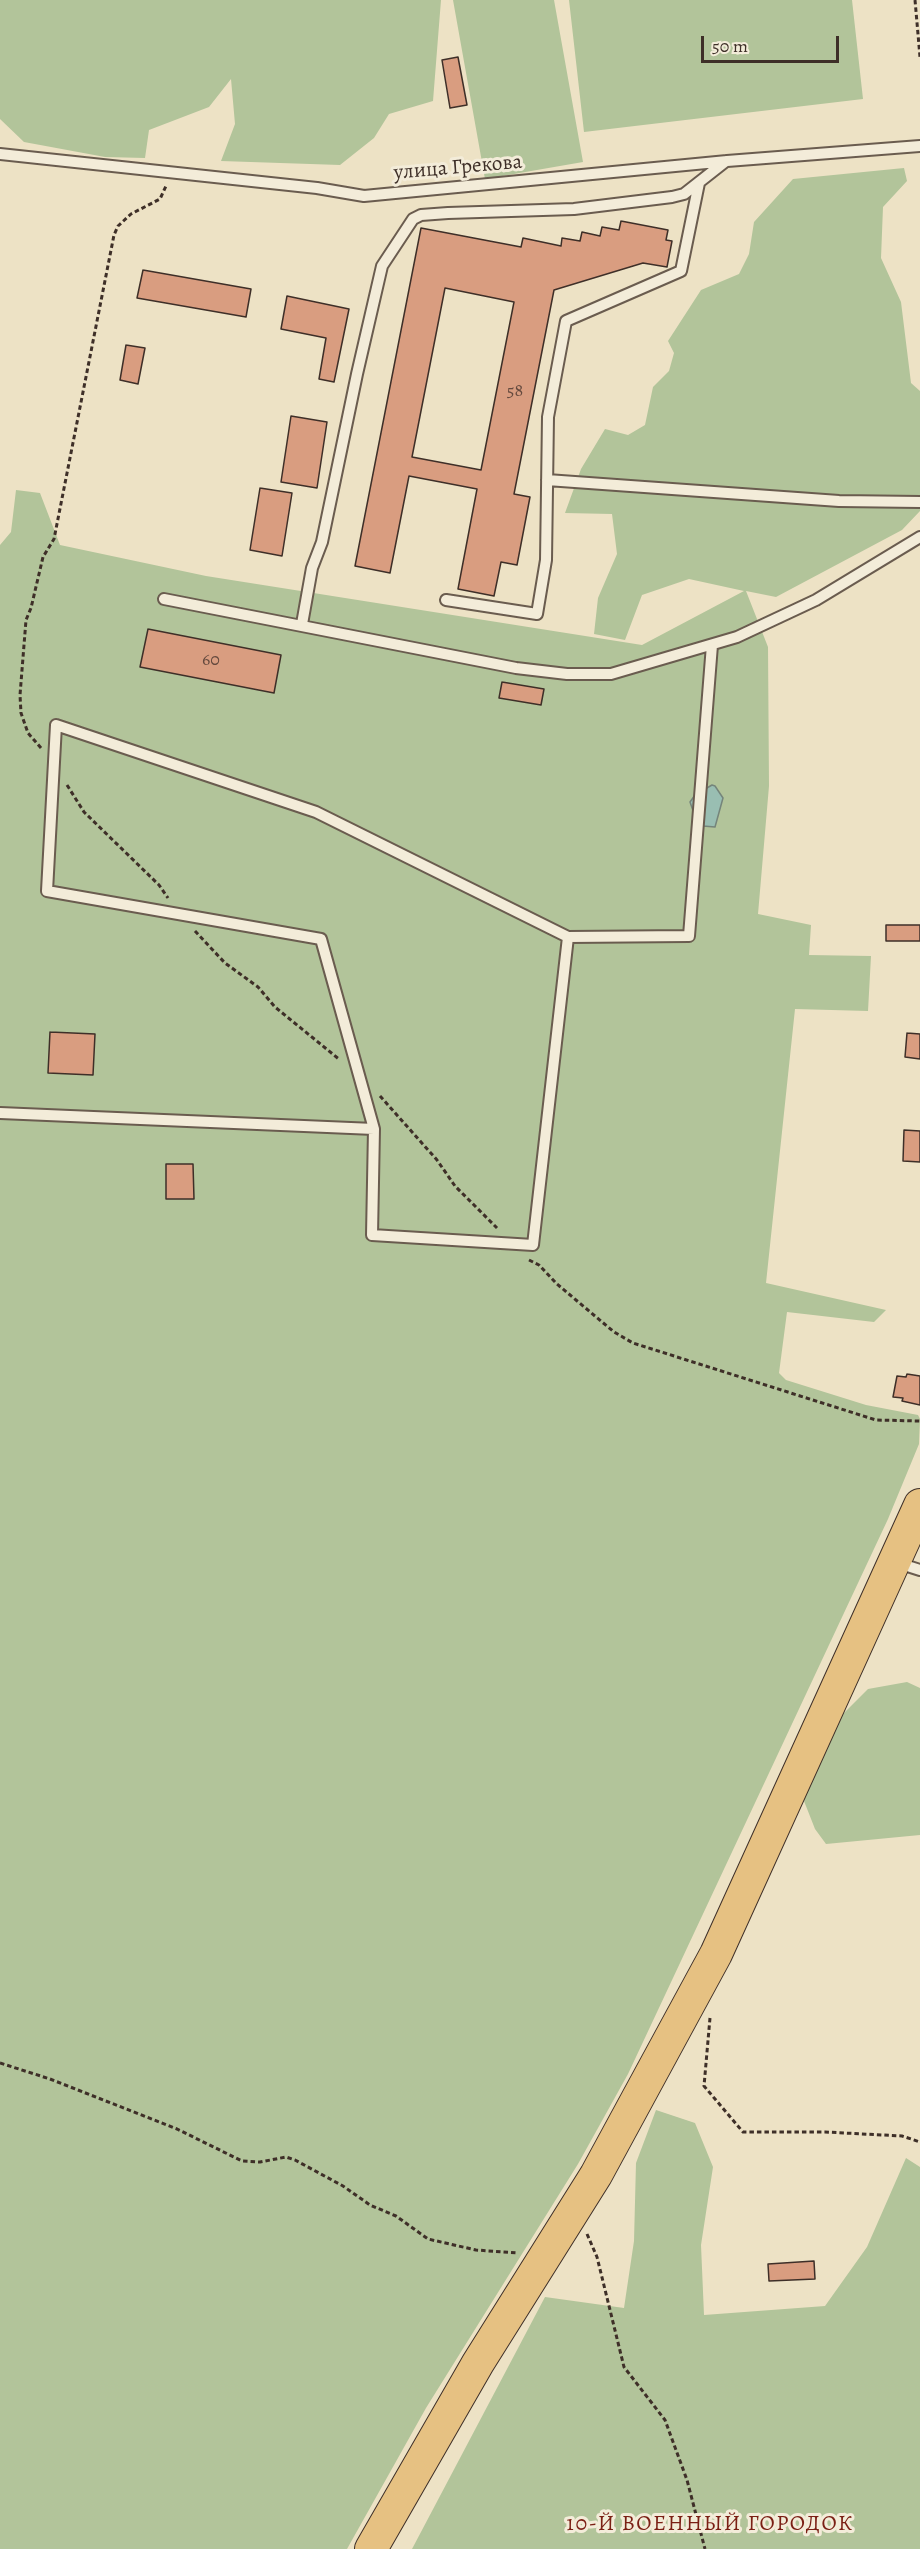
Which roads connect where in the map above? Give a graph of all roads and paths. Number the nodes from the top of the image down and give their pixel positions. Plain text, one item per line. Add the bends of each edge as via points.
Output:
1 (915, 0) edge
2 (920, 57) edge
3 (920, 146) edge
4 (0, 154) edge
5 (727, 161) junction
6 (169, 172) junction
7 (699, 183) junction
8 (547, 480) junction
9 (920, 502) edge
10 (920, 537) edge
11 (164, 598) dead end
12 (446, 600) dead end
13 (302, 624) junction
14 (711, 645) junction
15 (45, 751) dead end
16 (62, 777) dead end
17 (169, 900) dead end
18 (193, 929) dead end
19 (568, 937) junction
20 (346, 1065) dead end
21 (372, 1088) dead end
22 (0, 1113) edge
23 (374, 1129) junction
24 (502, 1233) dead end
25 (526, 1258) dead end
26 (920, 1421) edge
27 (920, 1505) edge
28 (907, 1566) edge
29 (711, 2009) dead end
30 (0, 2063) edge
31 (920, 2142) edge
32 (584, 2227) dead end
33 (541, 2261) junction
34 (371, 2549) edge
35 (705, 2549) edge

1 - 2 path
3 - 5 lane, улица Грекова
4 - 6 lane, улица Грекова
5 - 6 lane, улица Грекова via 364,196
5 - 7 lane
6 - 15 path via 160,199 131,214 114,235 54,539 43,557 26,620 21,713 28,732
7 - 8 lane via 681,271 566,321 549,405
7 - 13 lane via 672,197 574,209 421,215 413,219 382,266
8 - 9 lane via 840,501
8 - 12 lane via 546,560 537,614
10 - 14 lane via 816,600
11 - 13 lane
13 - 14 lane via 516,668 567,674 611,674
14 - 19 lane via 689,936
16 - 17 path via 84,812 159,885
18 - 20 path via 225,963
19 - 23 lane via 533,1245 372,1235
19 - 23 lane via 316,812 56,725 47,891 321,939
21 - 24 path via 437,1160 455,1186
22 - 23 lane
25 - 26 path via 633,1343 876,1420
27 - 28 main road
28 - 33 main road via 716,1954 596,2175
29 - 31 path via 704,2085 743,2132 902,2136
30 - 33 path via 177,2129 242,2161 286,2157 295,2160 396,2216 428,2239 476,2250 522,2254
32 - 35 path via 597,2257 624,2367 665,2420 687,2480
33 - 34 main road via 444,2419

